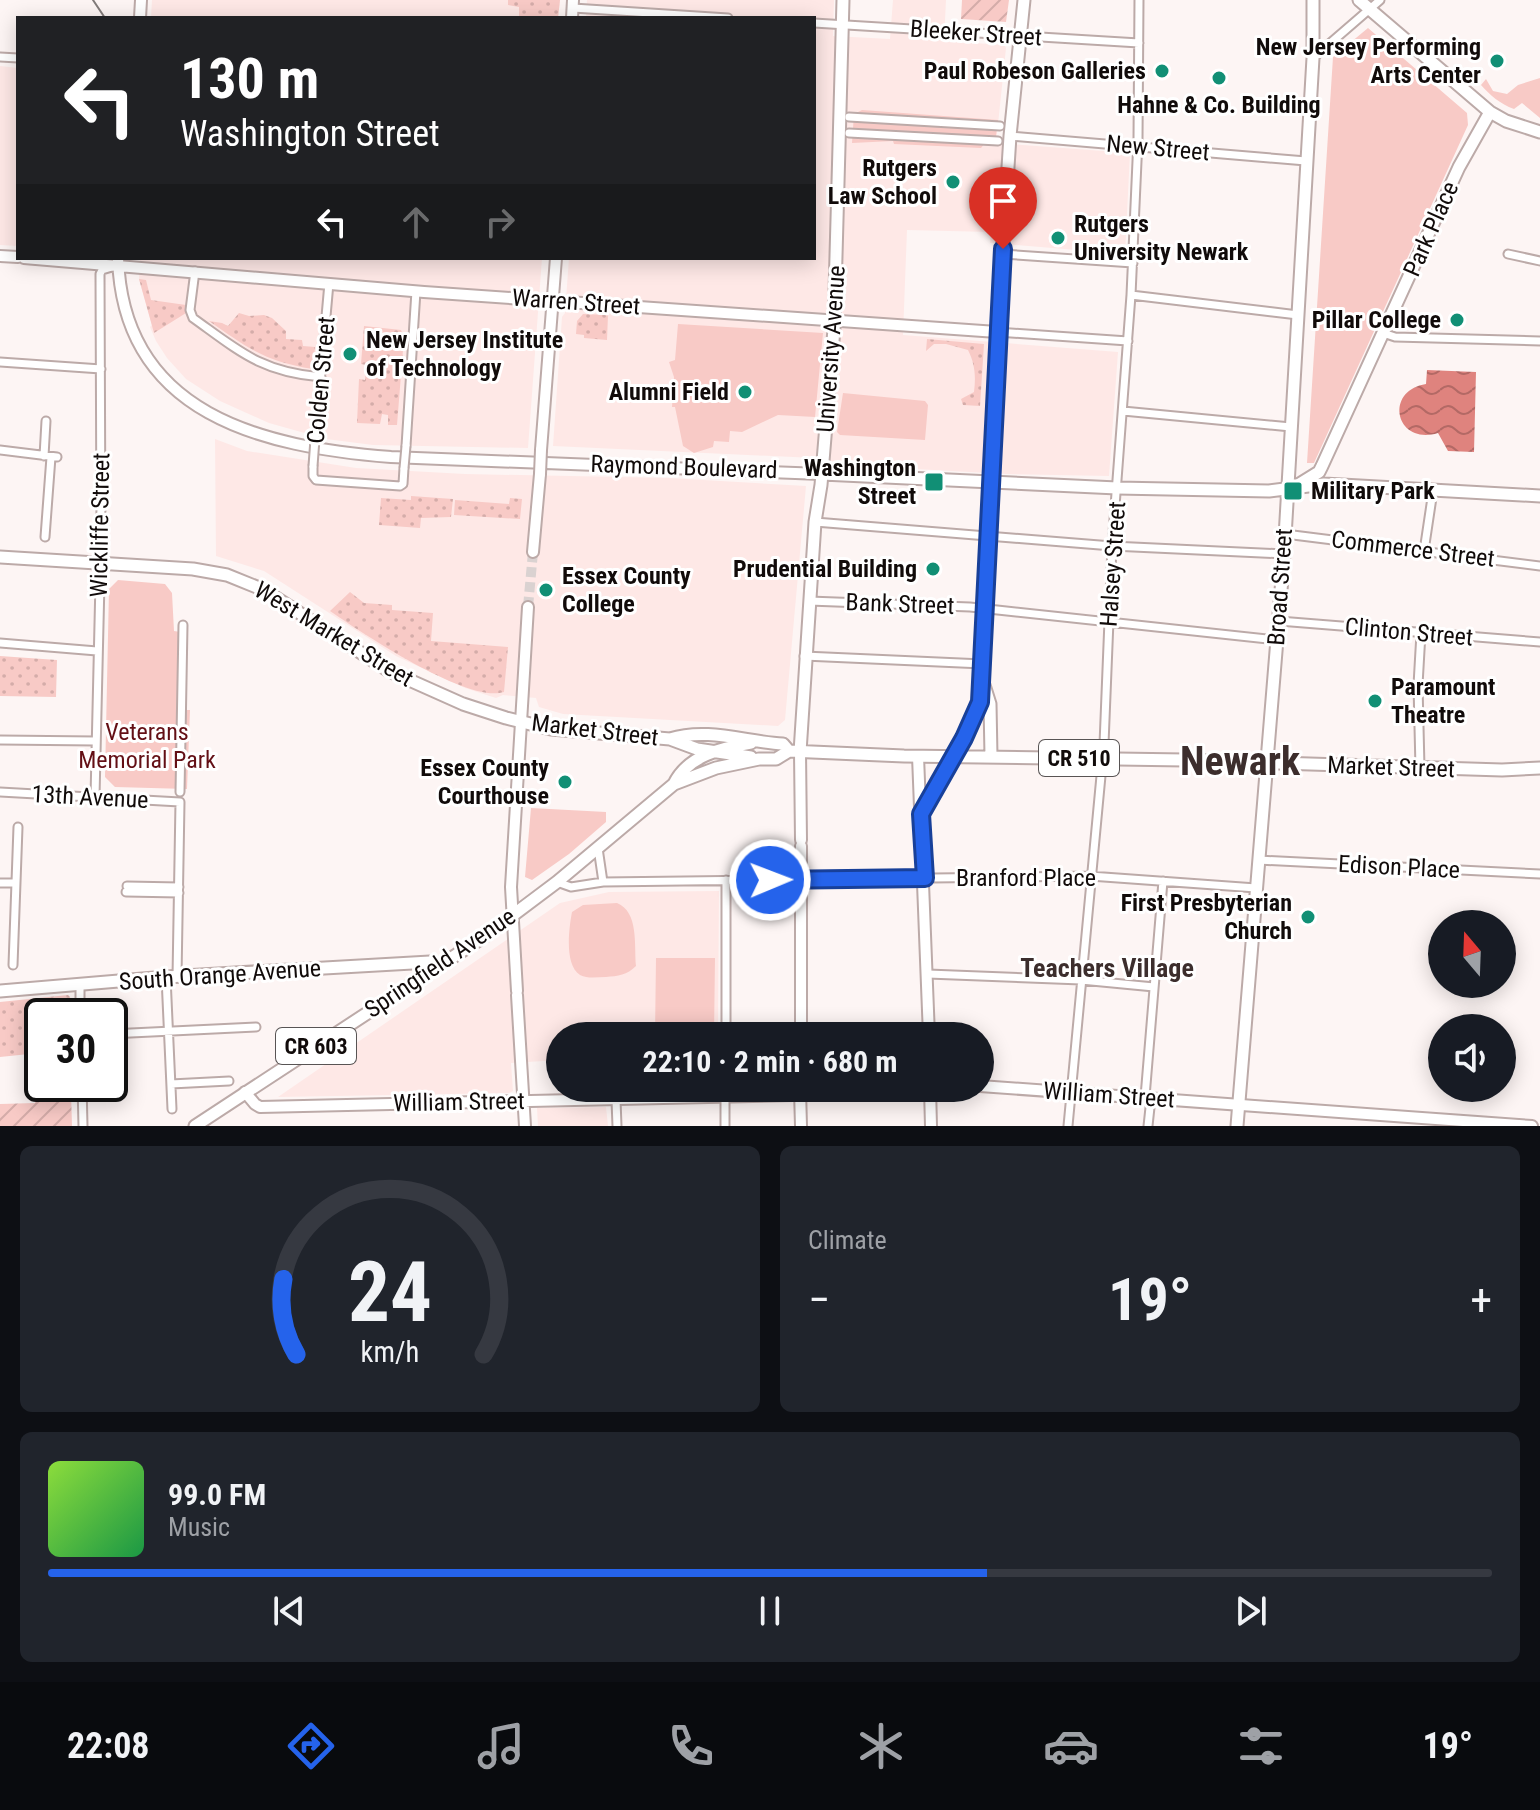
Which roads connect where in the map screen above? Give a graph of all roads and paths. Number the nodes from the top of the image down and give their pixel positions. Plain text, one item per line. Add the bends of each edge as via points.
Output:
1 (843, 0) edge
2 (1024, 0) edge
3 (1139, 0) edge
4 (1313, 0) edge
5 (1359, 0) edge
6 (1380, 0) edge
7 (572, 9) edge
8 (1369, 9) junction
9 (693, 16) edge
10 (816, 23) edge
11 (843, 25) junction
12 (1020, 36) junction
13 (1139, 43) junction
14 (1313, 58) junction
15 (1490, 112) junction
16 (849, 117) dead end
17 (861, 117) junction
18 (879, 119) junction
19 (917, 121) junction
20 (952, 123) junction
21 (974, 124) junction
22 (1000, 126) dead end
23 (1540, 132) edge
24 (849, 133) dead end
25 (860, 134) junction
26 (884, 135) junction
27 (916, 136) junction
28 (1010, 136) junction
29 (958, 139) junction
30 (980, 140) junction
31 (998, 141) dead end
32 (1138, 146) junction
33 (1306, 161) junction
34 (1003, 254) junction
35 (1508, 254) dead end
36 (83, 260) edge
37 (556, 260) edge
38 (118, 261) edge
39 (1540, 261) edge
40 (1133, 263) junction
41 (195, 271) junction
42 (329, 283) junction
43 (416, 291) junction
44 (1131, 295) junction
45 (552, 300) junction
46 (1298, 315) junction
47 (834, 319) junction
48 (997, 332) junction
49 (1383, 333) junction
50 (1128, 341) junction
51 (1540, 341) edge
52 (0, 362) edge
53 (101, 369) junction
54 (321, 377) junction
55 (1123, 411) junction
56 (46, 421) dead end
57 (1291, 427) junction
58 (0, 450) edge
59 (51, 457) junction
60 (822, 474) junction
61 (991, 484) junction
62 (1117, 488) junction
63 (1287, 490) junction
64 (1433, 491) junction
65 (1540, 496) edge
66 (815, 522) junction
67 (1285, 534) junction
68 (989, 536) junction
69 (45, 537) dead end
70 (1112, 546) junction
71 (1424, 551) junction
72 (533, 552) tunnel mouth
73 (1284, 554) junction
74 (0, 557) edge
75 (100, 564) junction
76 (1540, 566) edge
77 (809, 601) junction
78 (528, 607) tunnel mouth
79 (985, 609) junction
80 (1279, 621) junction
81 (1109, 622) junction
82 (183, 625) dead end
83 (1421, 633) junction
84 (1277, 640) junction
85 (1540, 642) edge
86 (0, 643) edge
87 (97, 651) junction
88 (804, 656) junction
89 (983, 664) junction
90 (982, 679) junction
91 (520, 722) junction
92 (670, 739) junction
93 (0, 740) edge
94 (96, 741) junction
95 (754, 743) junction
96 (794, 751) junction
97 (713, 752) junction
98 (918, 756) junction
99 (954, 756) junction
100 (991, 756) junction
101 (1102, 758) junction
102 (759, 759) junction
103 (1267, 761) junction
104 (1420, 768) junction
105 (1540, 768) edge
106 (674, 784) junction
107 (0, 792) edge
108 (180, 792) dead end
109 (95, 797) junction
110 (921, 814) junction
111 (18, 827) dead end
112 (598, 848) junction
113 (1258, 860) junction
114 (1540, 874) edge
115 (1090, 876) junction
116 (925, 878) junction
117 (801, 879) junction
118 (726, 880) junction
119 (1163, 881) junction
120 (557, 882) junction
121 (603, 882) junction
122 (0, 883) edge
123 (16, 883) junction
124 (1256, 888) junction
125 (126, 889) dead end
126 (179, 890) junction
127 (511, 916) junction
128 (13, 965) dead end
129 (438, 967) junction
130 (928, 974) junction
131 (172, 977) junction
132 (1081, 980) junction
133 (80, 983) junction
134 (1154, 987) junction
135 (0, 991) edge
136 (80, 998) edge
137 (726, 1022) edge
138 (801, 1022) edge
139 (929, 1022) edge
140 (256, 1027) dead end
141 (169, 1030) junction
142 (128, 1033) edge
143 (229, 1081) dead end
144 (171, 1084) junction
145 (994, 1087) edge
146 (245, 1092) junction
147 (1071, 1092) junction
148 (1148, 1097) junction
149 (524, 1100) junction
150 (546, 1100) edge
151 (82, 1102) edge
152 (616, 1102) edge
153 (725, 1102) edge
154 (800, 1102) edge
155 (930, 1102) edge
156 (1239, 1105) junction
157 (172, 1109) dead end
158 (83, 1126) edge
159 (195, 1126) edge
160 (525, 1126) edge
161 (617, 1126) edge
162 (725, 1126) edge
163 (801, 1126) edge
164 (931, 1126) edge
165 (1068, 1126) edge
166 (1148, 1126) edge
167 (1237, 1126) edge
168 (1532, 1126) edge

1 - 11 main road, University Avenue
2 - 12 main road
3 - 13 street, Halsey Street
4 - 14 main road, Broad Street
5 - 8 main road
6 - 8 street
7 - 9 street
8 - 14 street
8 - 15 main road
10 - 11 street, Bleeker Street
11 - 12 street, Bleeker Street
11 - 47 main road, University Avenue
12 - 13 street, Bleeker Street
12 - 28 main road
13 - 32 street, Halsey Street
14 - 33 main road, Broad Street
15 - 23 main road
15 - 49 main road, Park Place
16 - 17 street
17 - 18 street
17 - 25 street
18 - 19 street
18 - 26 street
19 - 20 street
19 - 27 street
20 - 21 street
20 - 29 street
21 - 22 street
21 - 30 street
24 - 25 street
25 - 26 street
26 - 27 street
27 - 29 street
28 - 32 street, New Street
28 - 34 main road
29 - 30 street
30 - 31 street
32 - 33 street, New Street
32 - 40 street, Halsey Street
33 - 46 main road, Broad Street
34 - 40 street
34 - 48 main road
35 - 39 street
36 - 38 street, Warren Street
37 - 45 street
38 - 41 street, Warren Street
38 - 53 street, Wickliffe Street via 100,274
38 - 60 street, Raymond Boulevard via 132,326 164,380 208,414 271,439 391,457
40 - 44 street, Halsey Street
41 - 42 street, Warren Street
41 - 54 street via 193,318 256,361
42 - 43 street, Warren Street
42 - 54 street, Colden Street
43 - 45 street, Warren Street
43 - 54 street, Colden Street, bridge via 403,484 316,480
44 - 46 street
44 - 50 street, Halsey Street
45 - 47 street, Warren Street
45 - 72 street, bridge
46 - 57 main road, Broad Street
47 - 48 street, Warren Street
47 - 60 main road, University Avenue
48 - 50 street, Warren Street
48 - 61 main road
49 - 51 street
49 - 63 main road, Park Place via 1319,472
50 - 55 street, Halsey Street
52 - 53 street
53 - 75 street, Wickliffe Street
55 - 57 street
55 - 62 street, Halsey Street
56 - 59 street
57 - 63 main road, Broad Street
58 - 59 street
59 - 69 street
60 - 61 main road, Raymond Boulevard
60 - 66 main road, University Avenue
61 - 62 main road, Raymond Boulevard
61 - 68 main road
62 - 63 main road, Raymond Boulevard
62 - 70 street, Halsey Street
63 - 64 main road, Raymond Boulevard via 1324,484
63 - 67 main road, Broad Street
64 - 65 main road, Raymond Boulevard
64 - 71 street
66 - 68 street
66 - 77 main road, University Avenue
67 - 71 street, Commerce Street
67 - 73 main road, Broad Street
68 - 70 street
68 - 79 main road
70 - 73 street
70 - 81 street, Halsey Street
71 - 76 street, Commerce Street
73 - 80 main road, Broad Street
74 - 75 main road, West Market Street
75 - 87 street, Wickliffe Street
75 - 91 main road, West Market Street via 202,570 243,580 413,683
77 - 79 street, Bank Street
77 - 88 main road, University Avenue
78 - 91 street
79 - 81 street, Bank Street
79 - 89 main road
80 - 83 street, Clinton Street
80 - 84 main road, Broad Street
81 - 84 street, Bank Street
81 - 101 street, Halsey Street
82 - 108 street
83 - 85 street, Clinton Street
83 - 104 street
84 - 103 main road, Broad Street
86 - 87 street
87 - 94 street, Wickliffe Street
88 - 89 street
88 - 96 main road, University Avenue
89 - 90 main road
90 - 99 main road via 980,702
90 - 100 main road via 990,704
91 - 92 main road, Market Street
91 - 127 street
92 - 95 main road, Market Street via 685,734
92 - 97 main road, Market Street
93 - 94 street
94 - 109 street, Wickliffe Street
95 - 96 main road, Market Street via 783,744
95 - 97 main road
96 - 98 main road, Market Street / CR 510
96 - 102 main road, Springfield Avenue / CR 510
96 - 117 street, University Avenue
97 - 102 main road, Market Street
97 - 106 main road, Springfield Avenue / CR 510 via 696,759
98 - 99 main road, Market Street / CR 510
98 - 110 street
99 - 100 main road, Market Street / CR 510
99 - 110 street
100 - 101 main road, Market Street / CR 510
101 - 103 main road, Market Street / CR 510
101 - 115 street, Halsey Street
102 - 106 main road, Springfield Avenue / CR 510
103 - 104 main road, Market Street / CR 510
103 - 113 main road, Broad Street
104 - 105 main road, Market Street / CR 510
106 - 112 main road, Springfield Avenue / CR 510
107 - 109 street, 13th Avenue
109 - 126 street, 13th Avenue via 180,802
110 - 116 street
111 - 123 street
112 - 120 main road, Springfield Avenue / CR 510
112 - 121 street
113 - 114 street, Edison Place
113 - 124 main road, Broad Street
115 - 116 street, Branford Place
115 - 119 street, Branford Place
115 - 132 street, Halsey Street
116 - 117 street, Branford Place
116 - 130 street
117 - 118 street, Branford Place
117 - 138 street, University Avenue
118 - 121 street, Branford Place
118 - 137 street
119 - 124 street, Branford Place
119 - 134 street
120 - 121 street, Branford Place via 571,887
120 - 127 main road, Springfield Avenue / CR 510
122 - 123 street
123 - 128 street
124 - 156 main road, Broad Street
125 - 126 street
126 - 131 street
127 - 129 main road, Springfield Avenue / CR 510
127 - 149 street
129 - 131 main road, South Orange Avenue via 430,962
129 - 146 main road, Springfield Avenue / CR 603
130 - 132 street
130 - 139 street
131 - 133 main road, South Orange Avenue
131 - 141 street
132 - 134 street
132 - 147 street, Halsey Street
133 - 135 main road, South Orange Avenue
133 - 136 street
134 - 148 street
140 - 141 street
141 - 142 street
141 - 144 street
143 - 144 street
144 - 157 street
145 - 147 street, William Street
146 - 149 street, William Street via 260,1107
146 - 159 main road, Springfield Avenue / CR 603
147 - 148 street, William Street
147 - 165 street, Halsey Street
148 - 156 street, William Street
148 - 166 street
149 - 150 street, William Street
149 - 160 street
151 - 158 street
152 - 161 street
153 - 162 street
154 - 163 street
155 - 164 street
156 - 167 main road, Broad Street
156 - 168 street, William Street

